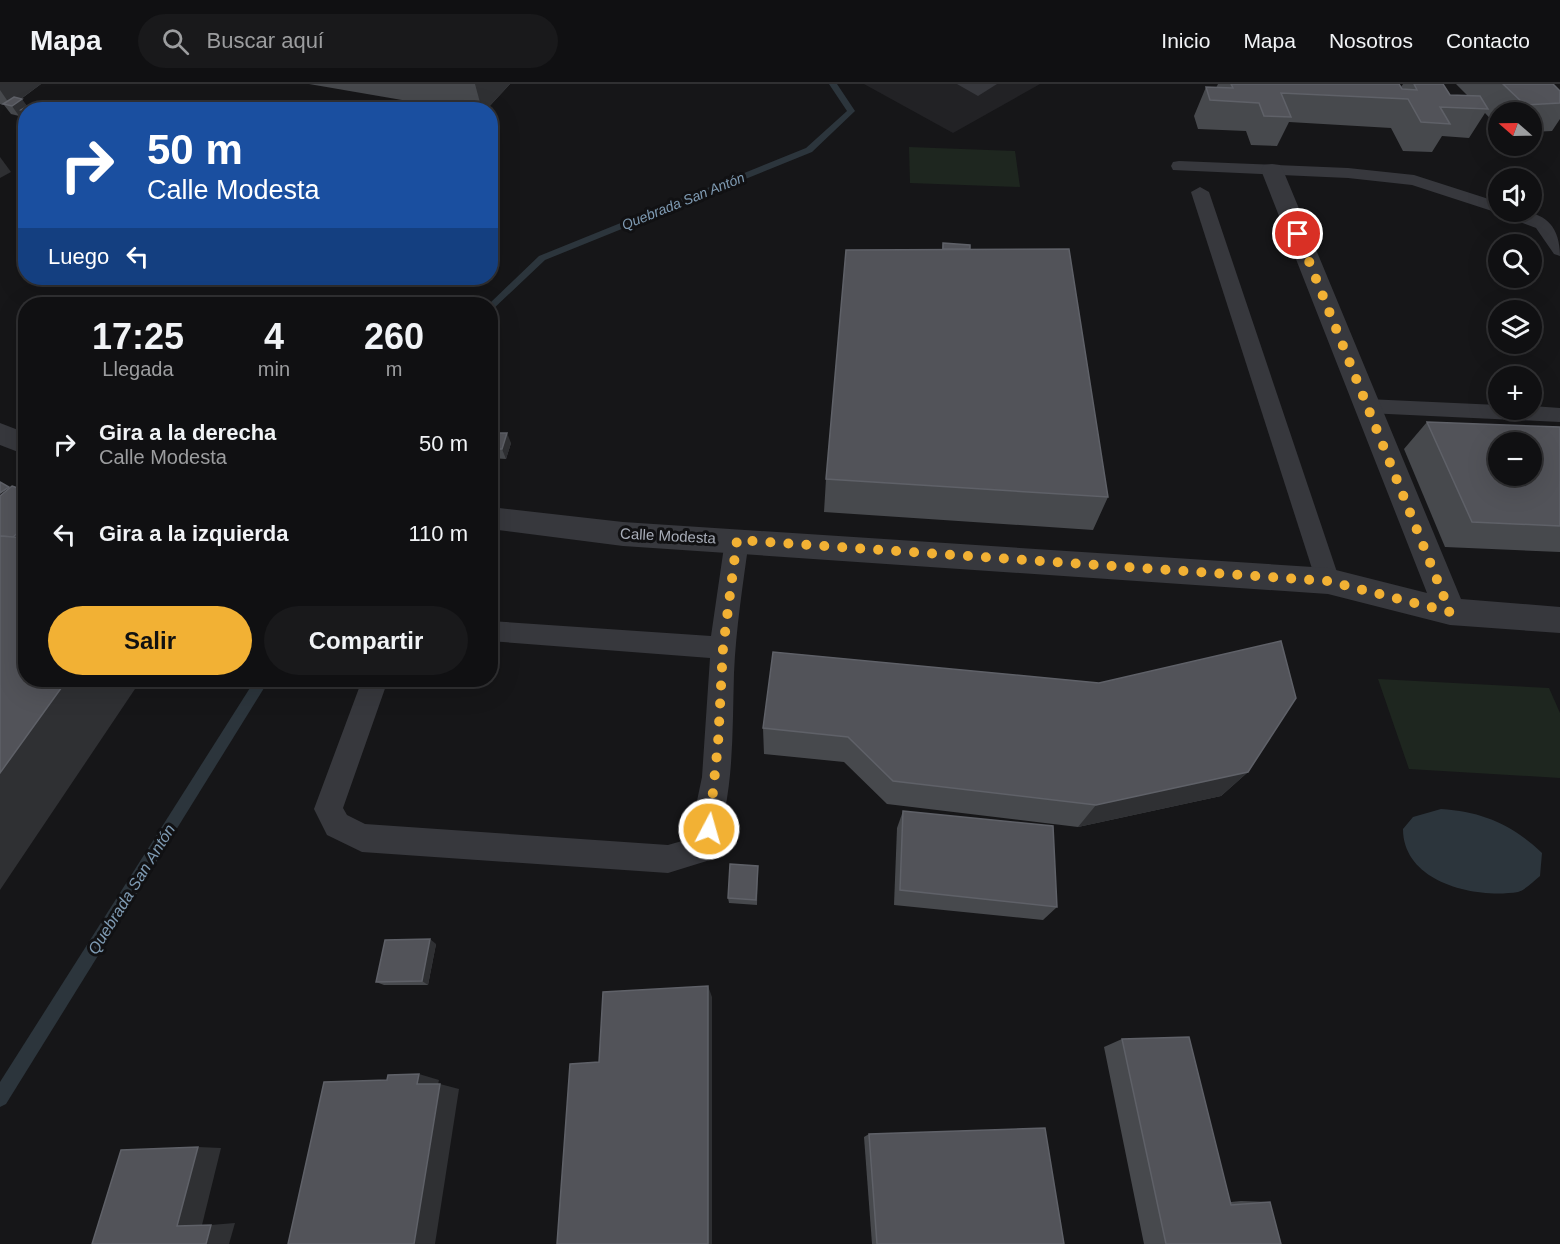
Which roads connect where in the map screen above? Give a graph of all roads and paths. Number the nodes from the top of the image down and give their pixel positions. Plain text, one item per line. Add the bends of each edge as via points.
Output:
1 (965, 84) edge
2 (989, 84) edge
3 (1179, 166) dead end
4 (1272, 170) junction
5 (1200, 192) dead end
6 (1488, 204) edge
7 (1537, 222) edge
8 (1560, 250) edge
9 (1367, 406) junction
10 (1560, 415) edge
11 (0, 433) edge
12 (18, 441) edge
13 (498, 519) edge
14 (737, 540) junction
15 (1328, 581) junction
16 (1450, 612) junction
17 (1560, 620) edge
18 (498, 632) edge
19 (723, 648) junction
20 (372, 687) edge

1 - 2 lane via 978,91
3 - 4 lane
4 - 6 lane via 1414,180
4 - 9 street
5 - 15 lane
7 - 8 lane
9 - 10 lane
9 - 16 street
11 - 12 street
13 - 14 street, Calle Modesta via 623,534
14 - 15 street, Calle Modesta
14 - 19 lane
15 - 16 street, Calle Modesta
16 - 17 street, Calle Modesta
18 - 19 lane
19 - 20 lane via 709,829 700,850 668,859 362,838 337,825 328,809

